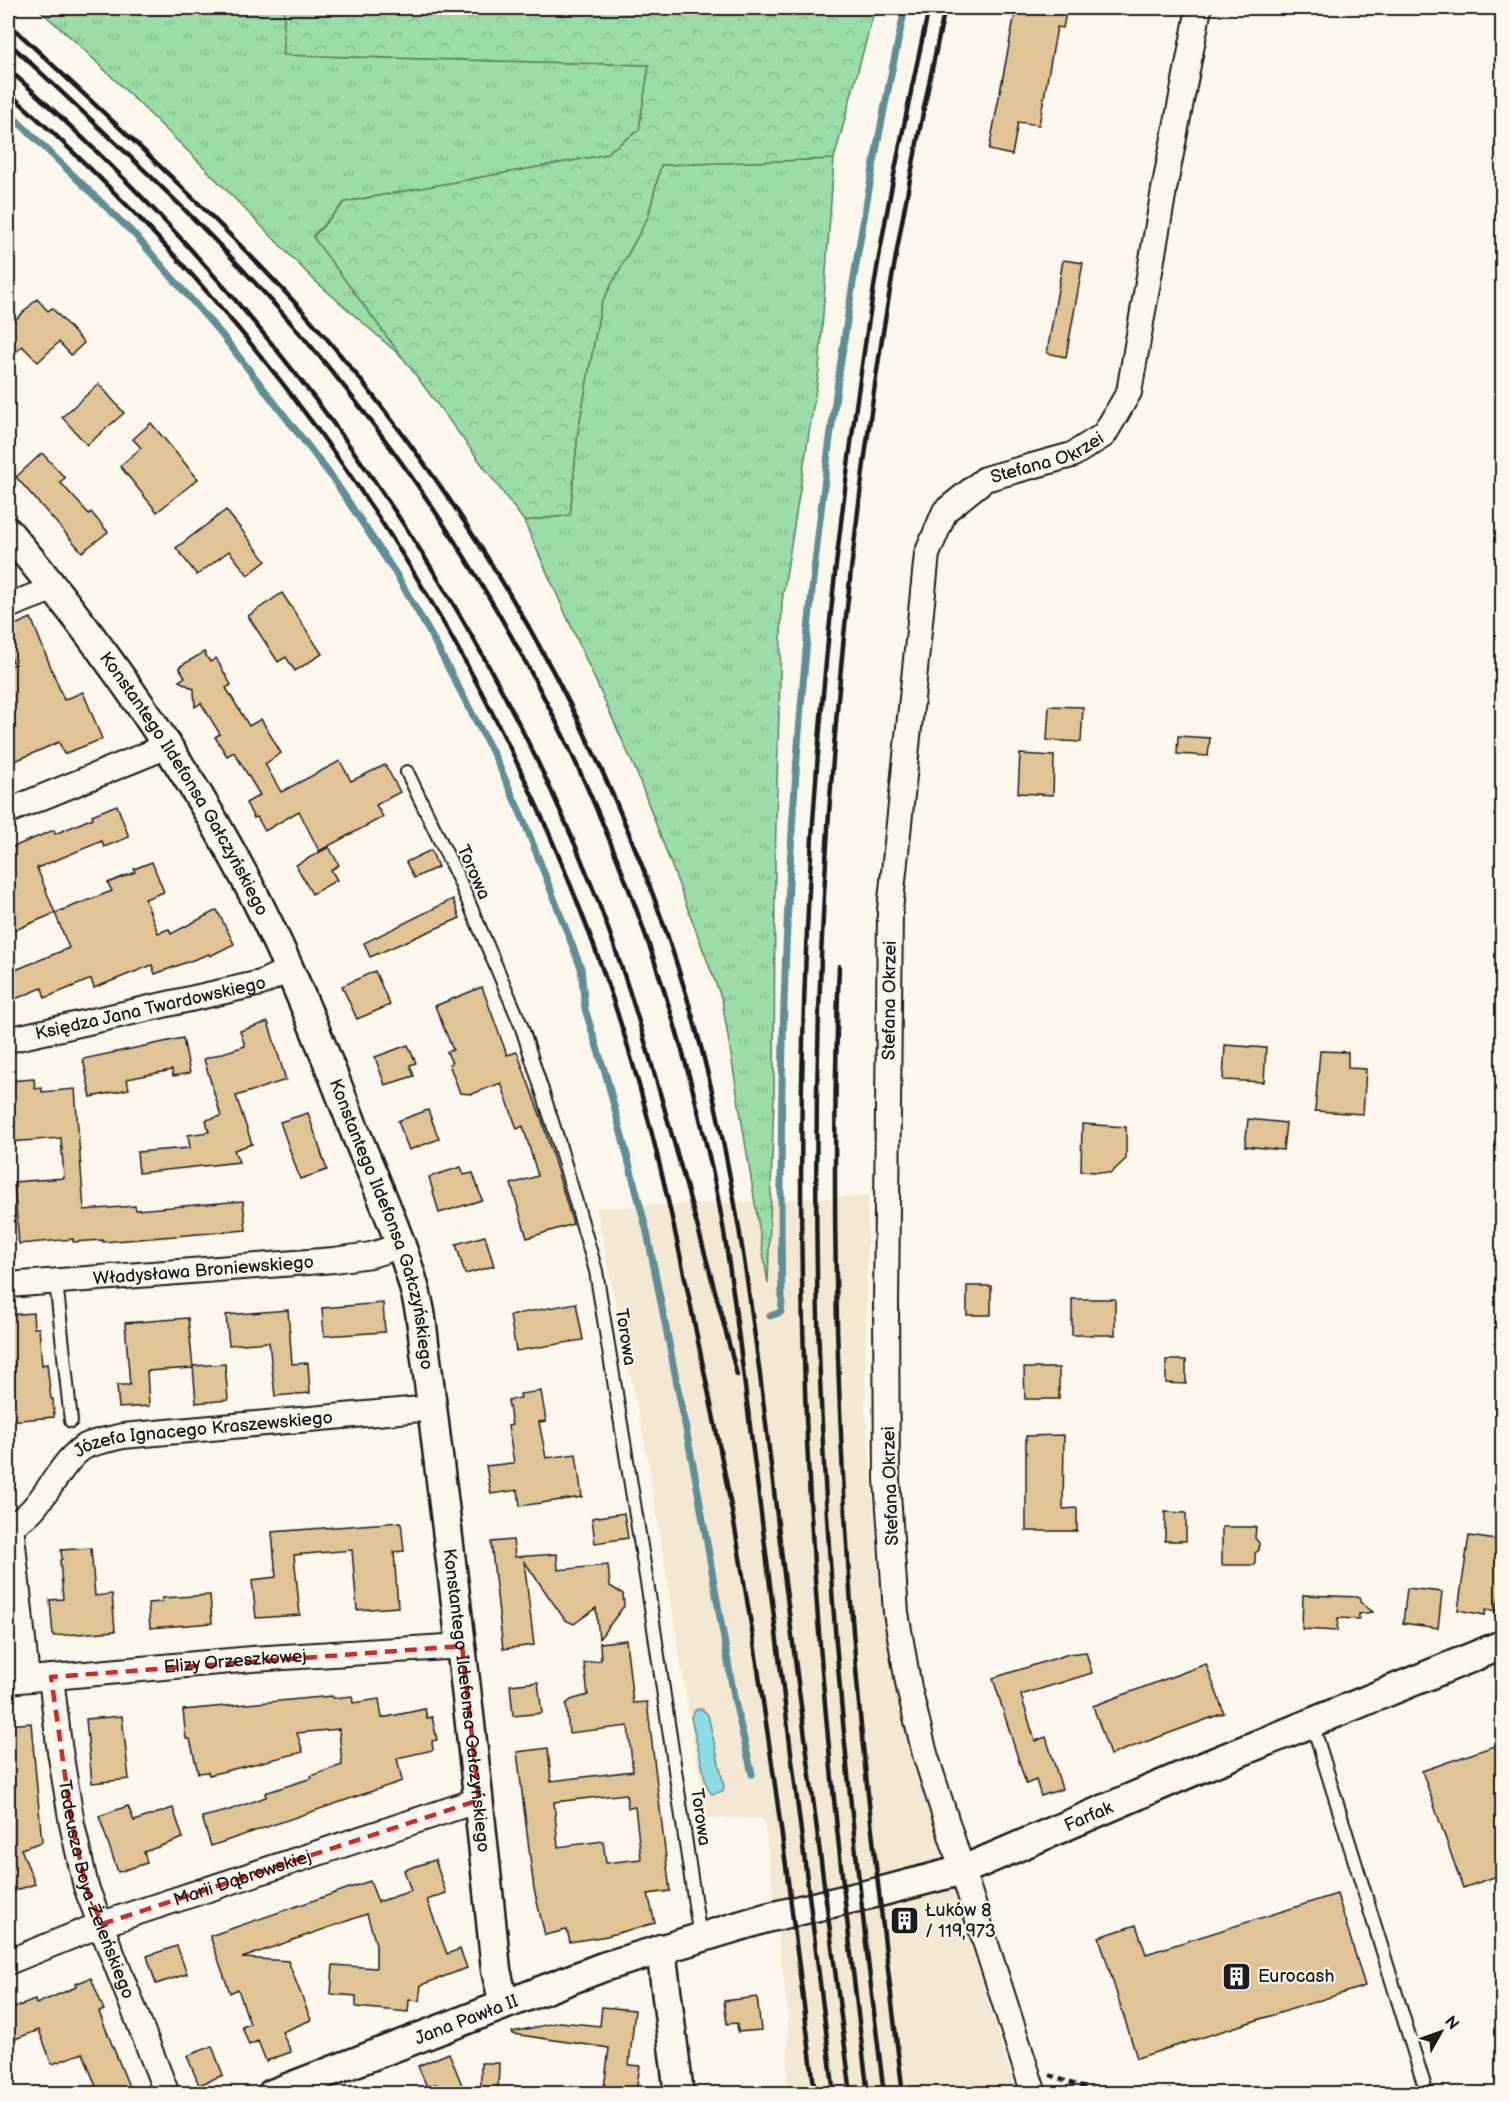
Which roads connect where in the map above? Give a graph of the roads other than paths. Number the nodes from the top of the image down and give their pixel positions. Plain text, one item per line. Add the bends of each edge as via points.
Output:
1 (1199, 8) edge
2 (8, 532) edge
3 (55, 588) junction
4 (8, 606) edge
5 (168, 746) junction
6 (407, 772) dead end
7 (8, 811) edge
8 (290, 969) junction
9 (8, 1040) edge
10 (400, 1246) junction
11 (56, 1281) junction
12 (8, 1285) edge
13 (432, 1408) junction
14 (71, 1421) dead end
15 (9, 1525) edge
16 (1503, 1645) edge
17 (462, 1646) junction
18 (29, 1679) edge
19 (1312, 1723) junction
20 (479, 1800) junction
21 (963, 1870) junction
22 (102, 1924) junction
23 (700, 1938) junction
24 (662, 1948) junction
25 (8, 1962) edge
26 (504, 2004) junction
27 (1031, 2084) edge
28 (167, 2094) edge
29 (272, 2094) edge
30 (679, 2094) edge
31 (1427, 2094) edge

1 - 21 street, Stefana Okrzei via 1130,392 1104,435 1072,455 985,479 945,511 927,554 890,910 887,1479 896,1613 909,1688
2 - 3 street, Konstantego Ildefonsa Gałczyńskiego
3 - 4 street
3 - 5 street, Konstantego Ildefonsa Gałczyńskiego
5 - 7 street
5 - 8 street, Konstantego Ildefonsa Gałczyńskiego via 256,898
6 - 23 lane, Torowa via 460,882 521,1025 596,1271
8 - 9 street, Księdza Jana Twardowskiego via 261,983
8 - 10 street, Konstantego Ildefonsa Gałczyńskiego
10 - 11 street, Władysława Broniewskiego via 334,1260
10 - 13 street, Konstantego Ildefonsa Gałczyńskiego via 420,1312
11 - 12 street, Władysława Broniewskiego
11 - 14 lane
13 - 15 street, Józefa Ignacego Kraszewskiego via 123,1436 79,1452 31,1511
13 - 17 street, Konstantego Ildefonsa Gałczyńskiego
15 - 18 street, Tadeusza Boya-Żeleńskiego
16 - 19 street, Farfak
17 - 18 street, Elizy Orzeszkowej
17 - 20 street, Konstantego Ildefonsa Gałczyńskiego
18 - 22 street, Tadeusza Boya-Żeleńskiego via 59,1745 86,1887
19 - 21 street, Farfak
19 - 31 lane
20 - 22 street, Marii Dąbrowskiej
20 - 26 street, Konstantego Ildefonsa Gałczyńskiego via 496,1970
21 - 23 street, Farfak
21 - 27 street, Stefana Okrzei
22 - 25 street, Marii Dąbrowskiej
22 - 28 street, Tadeusza Boya-Żeleńskiego
23 - 24 street, Farfak
24 - 26 street, Jana Pawła II
24 - 30 street
26 - 29 street, Jana Pawła II

